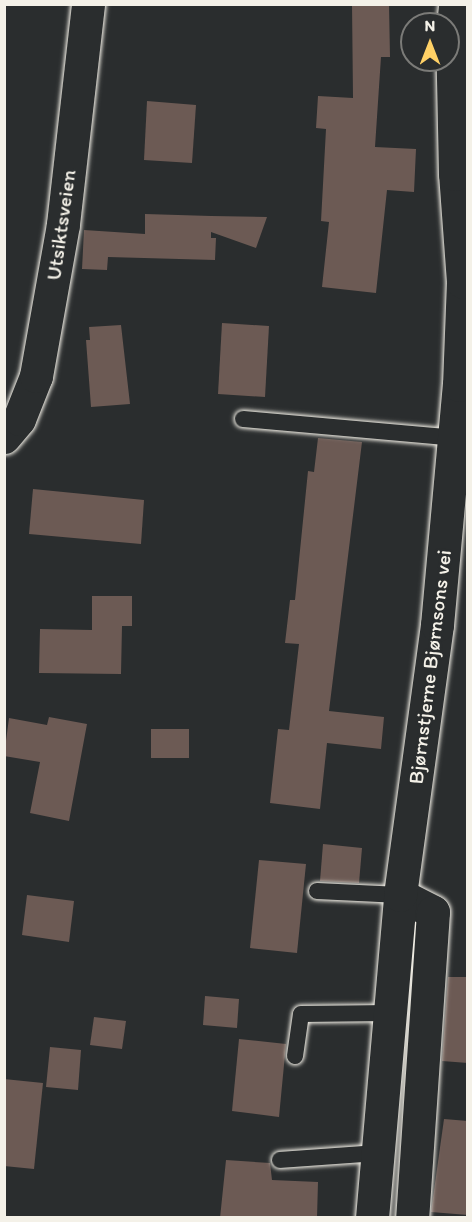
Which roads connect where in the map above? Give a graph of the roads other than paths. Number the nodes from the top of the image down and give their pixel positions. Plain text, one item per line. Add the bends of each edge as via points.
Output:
1 (88, 4) edge
2 (455, 4) edge
3 (243, 419) dead end
4 (4, 437) edge
5 (454, 438) junction
6 (316, 891) dead end
7 (400, 895) junction
8 (390, 1013) junction
9 (295, 1056) dead end
10 (377, 1153) junction
11 (280, 1160) dead end
12 (372, 1218) edge
13 (412, 1218) edge

1 - 4 street, Utsiktsveien via 63,224 36,376 19,419
2 - 5 street, Bjørnstjerne Bjørnsons vei via 455,174 463,282
3 - 5 lane
5 - 7 street, Bjørnstjerne Bjørnsons vei via 437,625
6 - 7 lane
7 - 8 street, Bjørnstjerne Bjørnsons vei
7 - 13 street via 432,912
8 - 9 lane via 301,1014
8 - 10 street, Bjørnstjerne Bjørnsons vei
10 - 11 lane
10 - 12 street, Bjørnstjerne Bjørnsons vei

